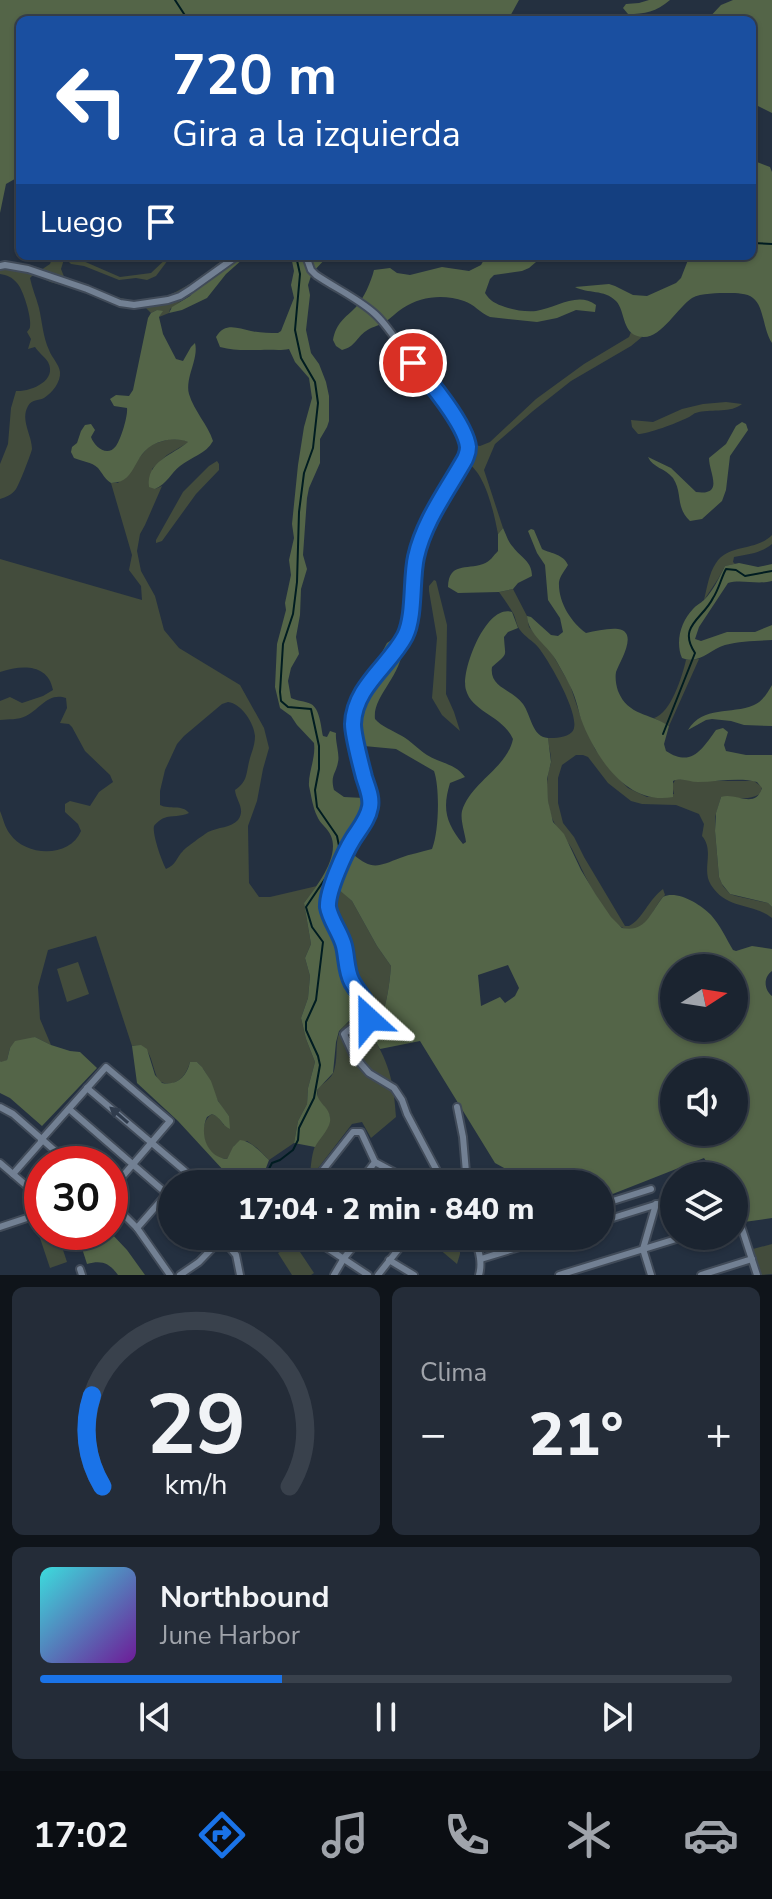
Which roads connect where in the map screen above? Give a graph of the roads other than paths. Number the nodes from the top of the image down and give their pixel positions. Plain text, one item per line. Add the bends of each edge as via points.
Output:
1 (232, 260) edge
2 (307, 260) edge
3 (0, 266) edge
4 (87, 1088) junction
5 (0, 1107) edge
6 (457, 1107) dead end
7 (69, 1109) junction
8 (42, 1140) junction
9 (151, 1143) junction
10 (49, 1146) edge
11 (375, 1162) junction
12 (0, 1163) edge
13 (133, 1164) junction
14 (128, 1170) edge
15 (184, 1170) edge
16 (323, 1170) edge
17 (369, 1170) edge
18 (388, 1170) edge
19 (437, 1170) edge
20 (466, 1170) edge
21 (13, 1174) junction
22 (158, 1180) edge
23 (24, 1183) edge
24 (651, 1189) dead end
25 (614, 1201) edge
26 (660, 1203) edge
27 (656, 1204) junction
28 (158, 1205) edge
29 (614, 1218) edge
30 (24, 1219) edge
31 (128, 1219) edge
32 (0, 1227) edge
33 (137, 1228) junction
34 (660, 1244) edge
35 (748, 1247) edge
36 (643, 1249) junction
37 (211, 1250) edge
38 (232, 1250) edge
39 (333, 1250) edge
40 (351, 1250) edge
41 (397, 1250) edge
42 (478, 1250) edge
43 (510, 1250) edge
44 (344, 1258) junction
45 (481, 1259) junction
46 (752, 1259) junction
47 (389, 1260) junction
48 (592, 1265) junction
49 (170, 1275) edge
50 (180, 1275) edge
51 (240, 1275) edge
52 (334, 1275) edge
53 (368, 1275) edge
54 (378, 1275) edge
55 (414, 1275) edge
56 (479, 1275) edge
57 (559, 1275) edge
58 (596, 1275) edge
59 (651, 1275) edge
60 (701, 1275) edge
61 (757, 1275) edge

1 - 3 street via 180,296 134,305 28,269
2 - 19 street via 316,275 382,321 444,400 468,450 424,531 407,632 356,711 353,725 371,802 328,897 348,973 368,1006 369,1019 352,1025 344,1034 347,1042 369,1073 394,1088
4 - 7 street
9 -> 4 street
4 - 9 street via 106,1067 170,1121
5 - 8 street
6 - 20 street
7 - 8 street
7 - 13 street
8 - 10 street
8 - 21 street
9 - 13 street
9 - 15 street
11 - 16 street via 361,1132 353,1132
11 - 17 street
11 - 18 street
12 - 21 street
13 - 14 street
13 - 22 street
21 - 23 street
24 - 25 street
26 - 27 street
27 - 29 street
27 - 36 street
28 - 33 street
30 - 32 street
31 - 33 street
33 - 49 street
34 - 36 street
35 - 46 street
36 - 48 street
36 - 59 street
37 - 50 street
38 - 51 street
39 - 44 street
40 - 44 street
41 - 47 street
42 - 45 street
43 - 45 street
44 - 52 street
44 - 53 street
45 - 56 street
46 - 60 street
46 - 61 street
47 - 54 street
47 - 55 street
48 - 57 street
48 - 58 street

